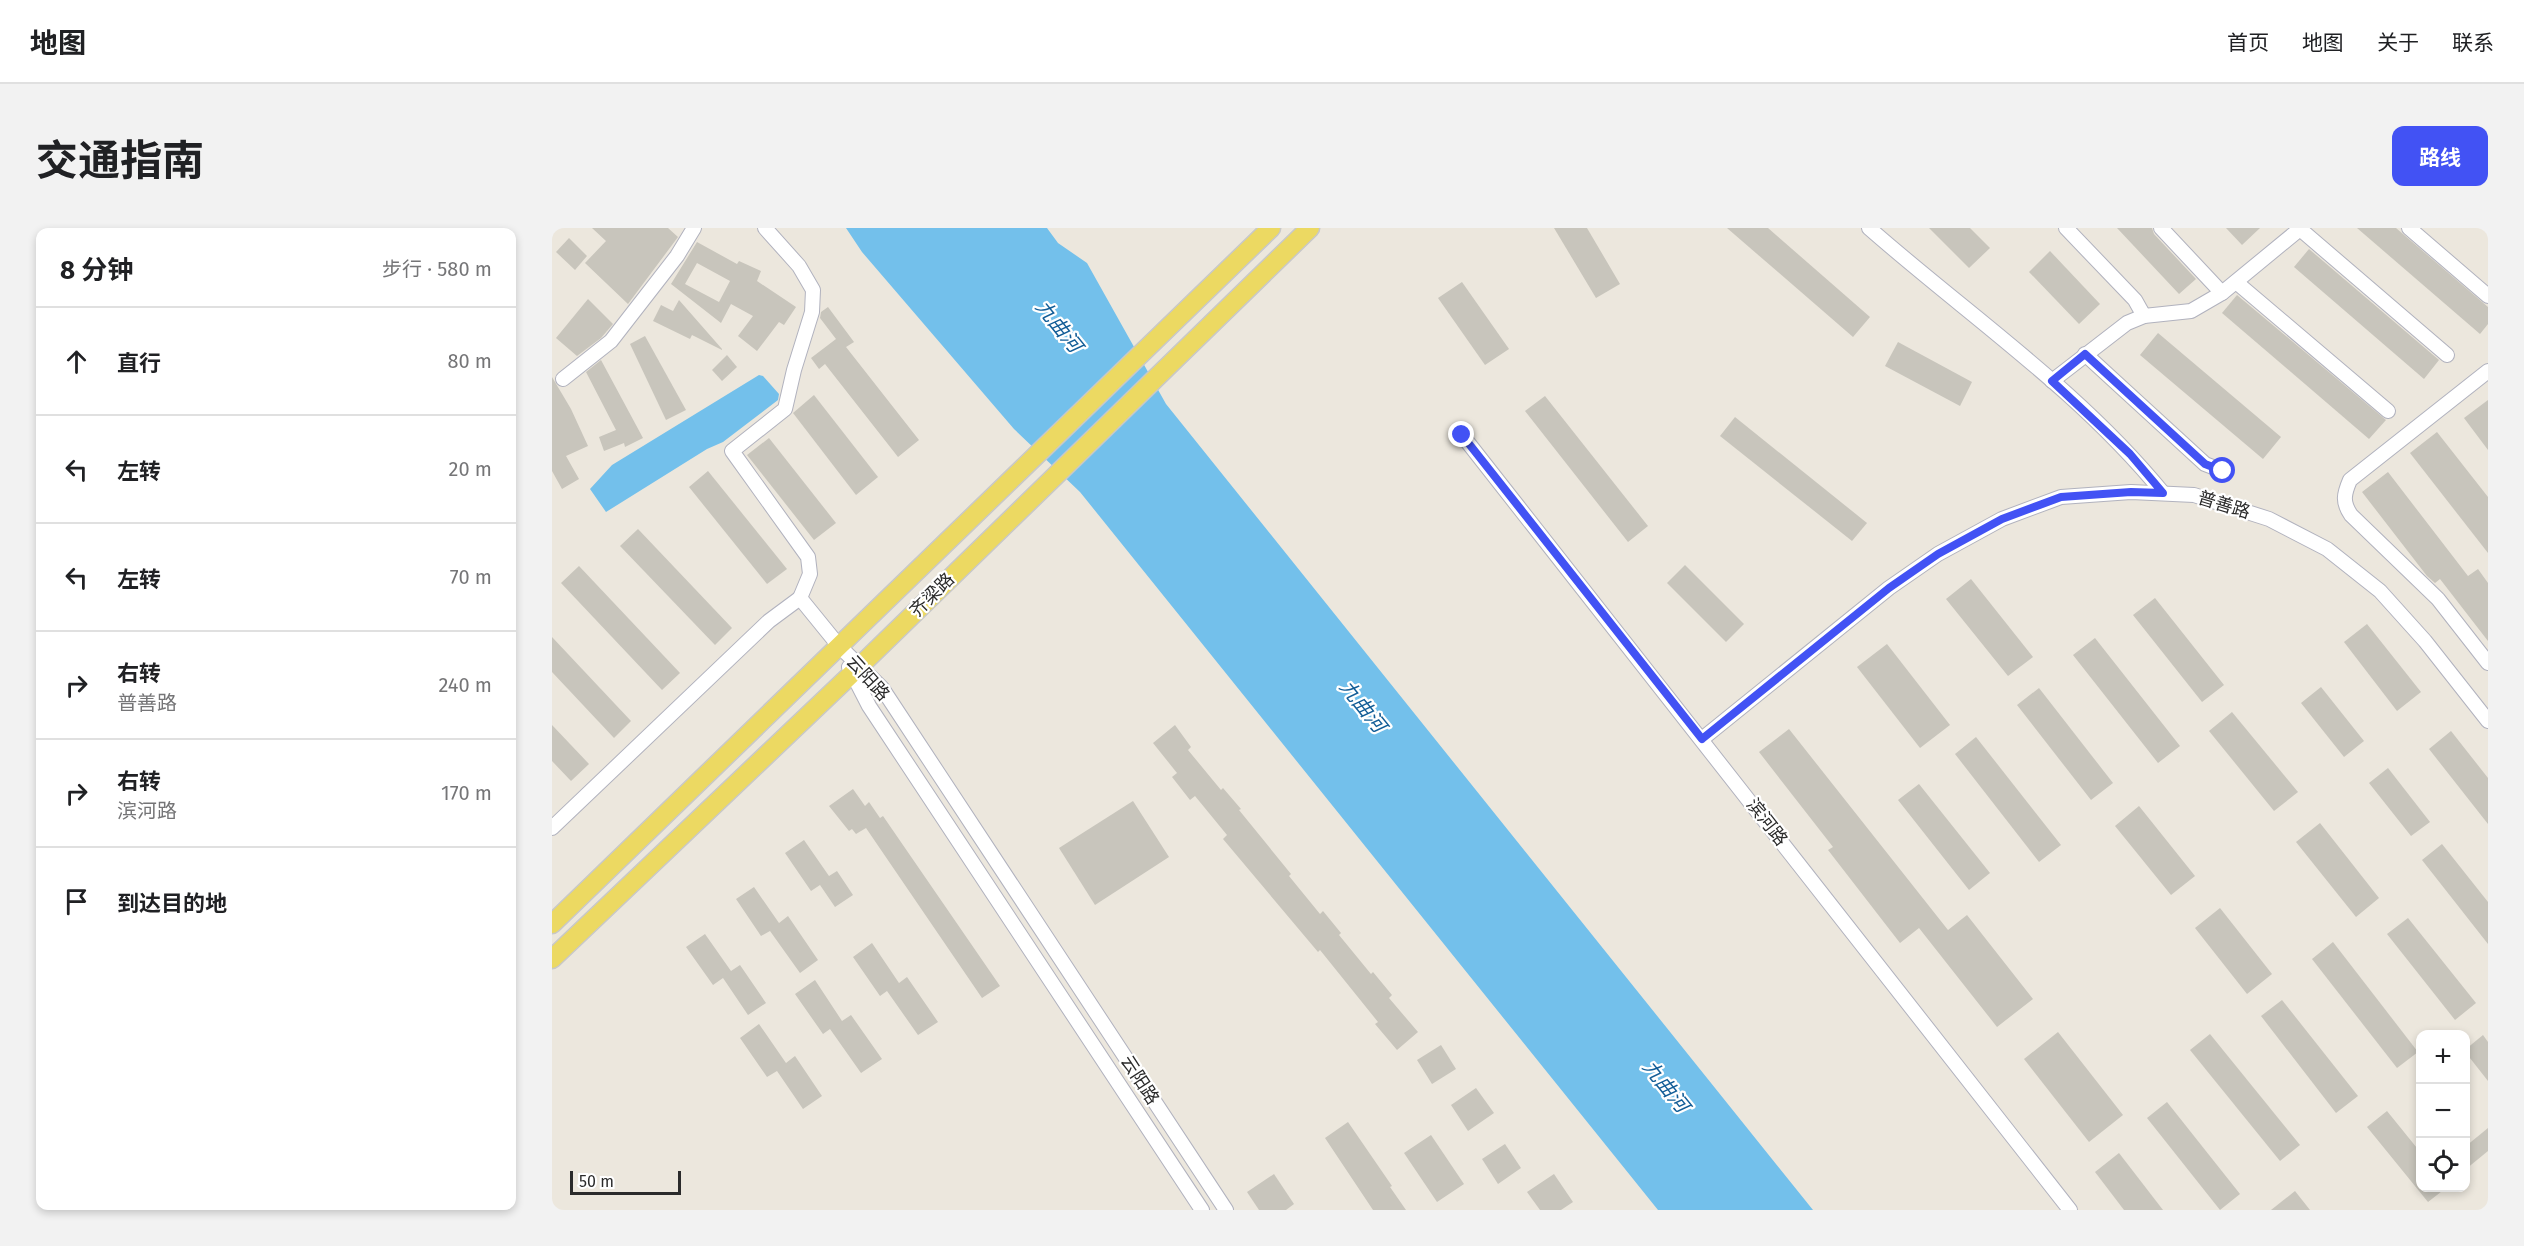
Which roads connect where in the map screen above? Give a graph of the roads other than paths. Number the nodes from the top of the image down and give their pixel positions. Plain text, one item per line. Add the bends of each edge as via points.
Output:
1 (694, 228) edge
2 (765, 228) edge
3 (1271, 228) edge
4 (1310, 228) edge
5 (1869, 228) edge
6 (2066, 228) edge
7 (2161, 228) edge
8 (2279, 228) edge
9 (2301, 228) edge
10 (2409, 228) edge
11 (2289, 239) junction
12 (2236, 282) junction
13 (2222, 293) junction
14 (2488, 296) edge
15 (2144, 316) junction
16 (2085, 354) junction
17 (2448, 355) dead end
18 (2488, 371) edge
19 (563, 379) dead end
20 (2052, 381) junction
21 (2388, 411) dead end
22 (1462, 435) dead end
23 (2223, 471) dead end
24 (2163, 493) junction
25 (800, 598) junction
26 (839, 646) junction
27 (2488, 663) edge
28 (856, 670) junction
29 (2488, 721) edge
30 (1702, 739) junction
31 (552, 828) edge
32 (552, 924) edge
33 (552, 959) edge
34 (1202, 1210) edge
35 (1226, 1210) edge
36 (2070, 1210) edge

1 - 19 street via 611,341
2 - 25 street via 799,266 813,290 812,312 784,409 732,451 808,557 810,574
3 - 26 main road, 齐梁路
4 - 28 main road, 齐梁路
5 - 20 street
6 - 15 street via 2135,300
7 - 13 street
8 - 11 street
9 - 11 street
9 - 17 street
10 - 14 street
11 - 12 street
12 - 13 street
12 - 21 street
13 - 15 street via 2191,311
15 - 16 street via 2127,323
16 - 20 street
16 - 23 street via 2205,464
18 - 27 street via 2350,480 2343,495 2351,515 2438,599
20 - 24 street via 2130,454
22 - 30 street, 滨河路
24 - 29 street, 普善路 via 2194,495 2269,519 2327,549 2380,591
24 - 30 street, 普善路 via 2061,497 2002,519 1938,554 1889,588
25 - 26 street, 云阳路
25 - 31 street via 769,621
26 - 28 street, 云阳路
26 - 32 main road, 齐梁路
28 - 33 main road, 齐梁路
28 - 34 street, 云阳路 via 869,706
28 - 35 street, 云阳路 via 882,688
30 - 36 street, 滨河路

